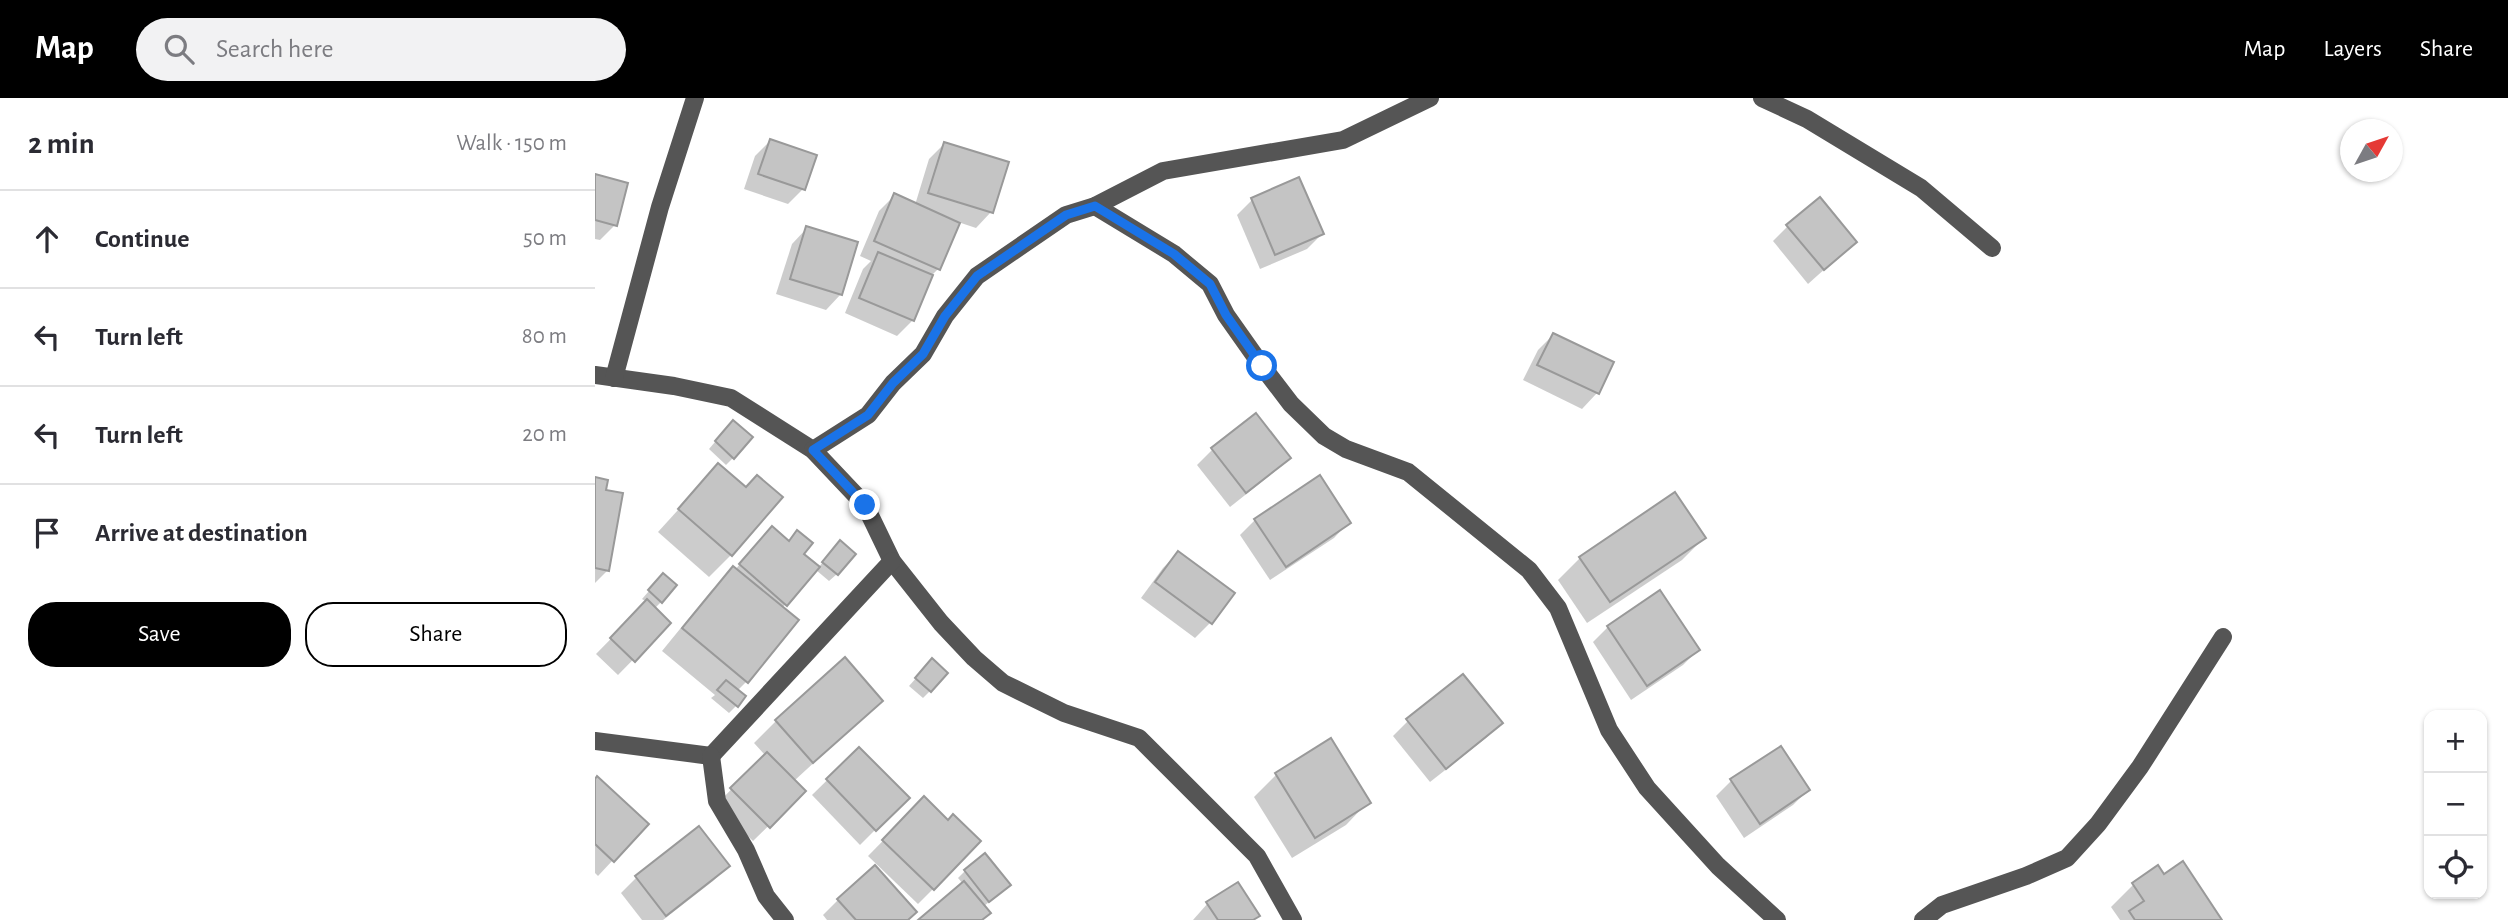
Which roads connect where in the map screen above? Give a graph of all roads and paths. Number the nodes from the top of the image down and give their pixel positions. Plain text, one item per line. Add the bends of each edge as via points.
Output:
1 (695, 98) edge
2 (1430, 98) edge
3 (1762, 98) edge
4 (1095, 206) junction
5 (1992, 248) dead end
6 (595, 375) edge
7 (614, 378) junction
8 (813, 450) junction
9 (892, 561) junction
10 (2223, 637) dead end
11 (595, 741) edge
12 (711, 756) junction
13 (785, 920) edge
14 (1293, 920) edge
15 (1777, 920) edge
16 (1923, 920) edge

1 - 7 street
2 - 4 street via 1343,140 1163,171
3 - 5 street via 1807,119 1921,188
4 - 8 street via 1066,215 977,276 945,316 923,354 868,415
4 - 15 street via 1174,254 1210,284 1262,366 1324,436 1408,472 1529,570 1558,608 1609,730 1647,788 1718,866
6 - 7 street
7 - 8 street via 731,398
8 - 9 street via 865,505
9 - 12 street
9 - 14 street via 941,623 1003,682 1064,713 1139,738 1257,856
10 - 16 street via 2140,767 2067,858 1943,905
11 - 12 street
12 - 13 street via 717,800 766,896

